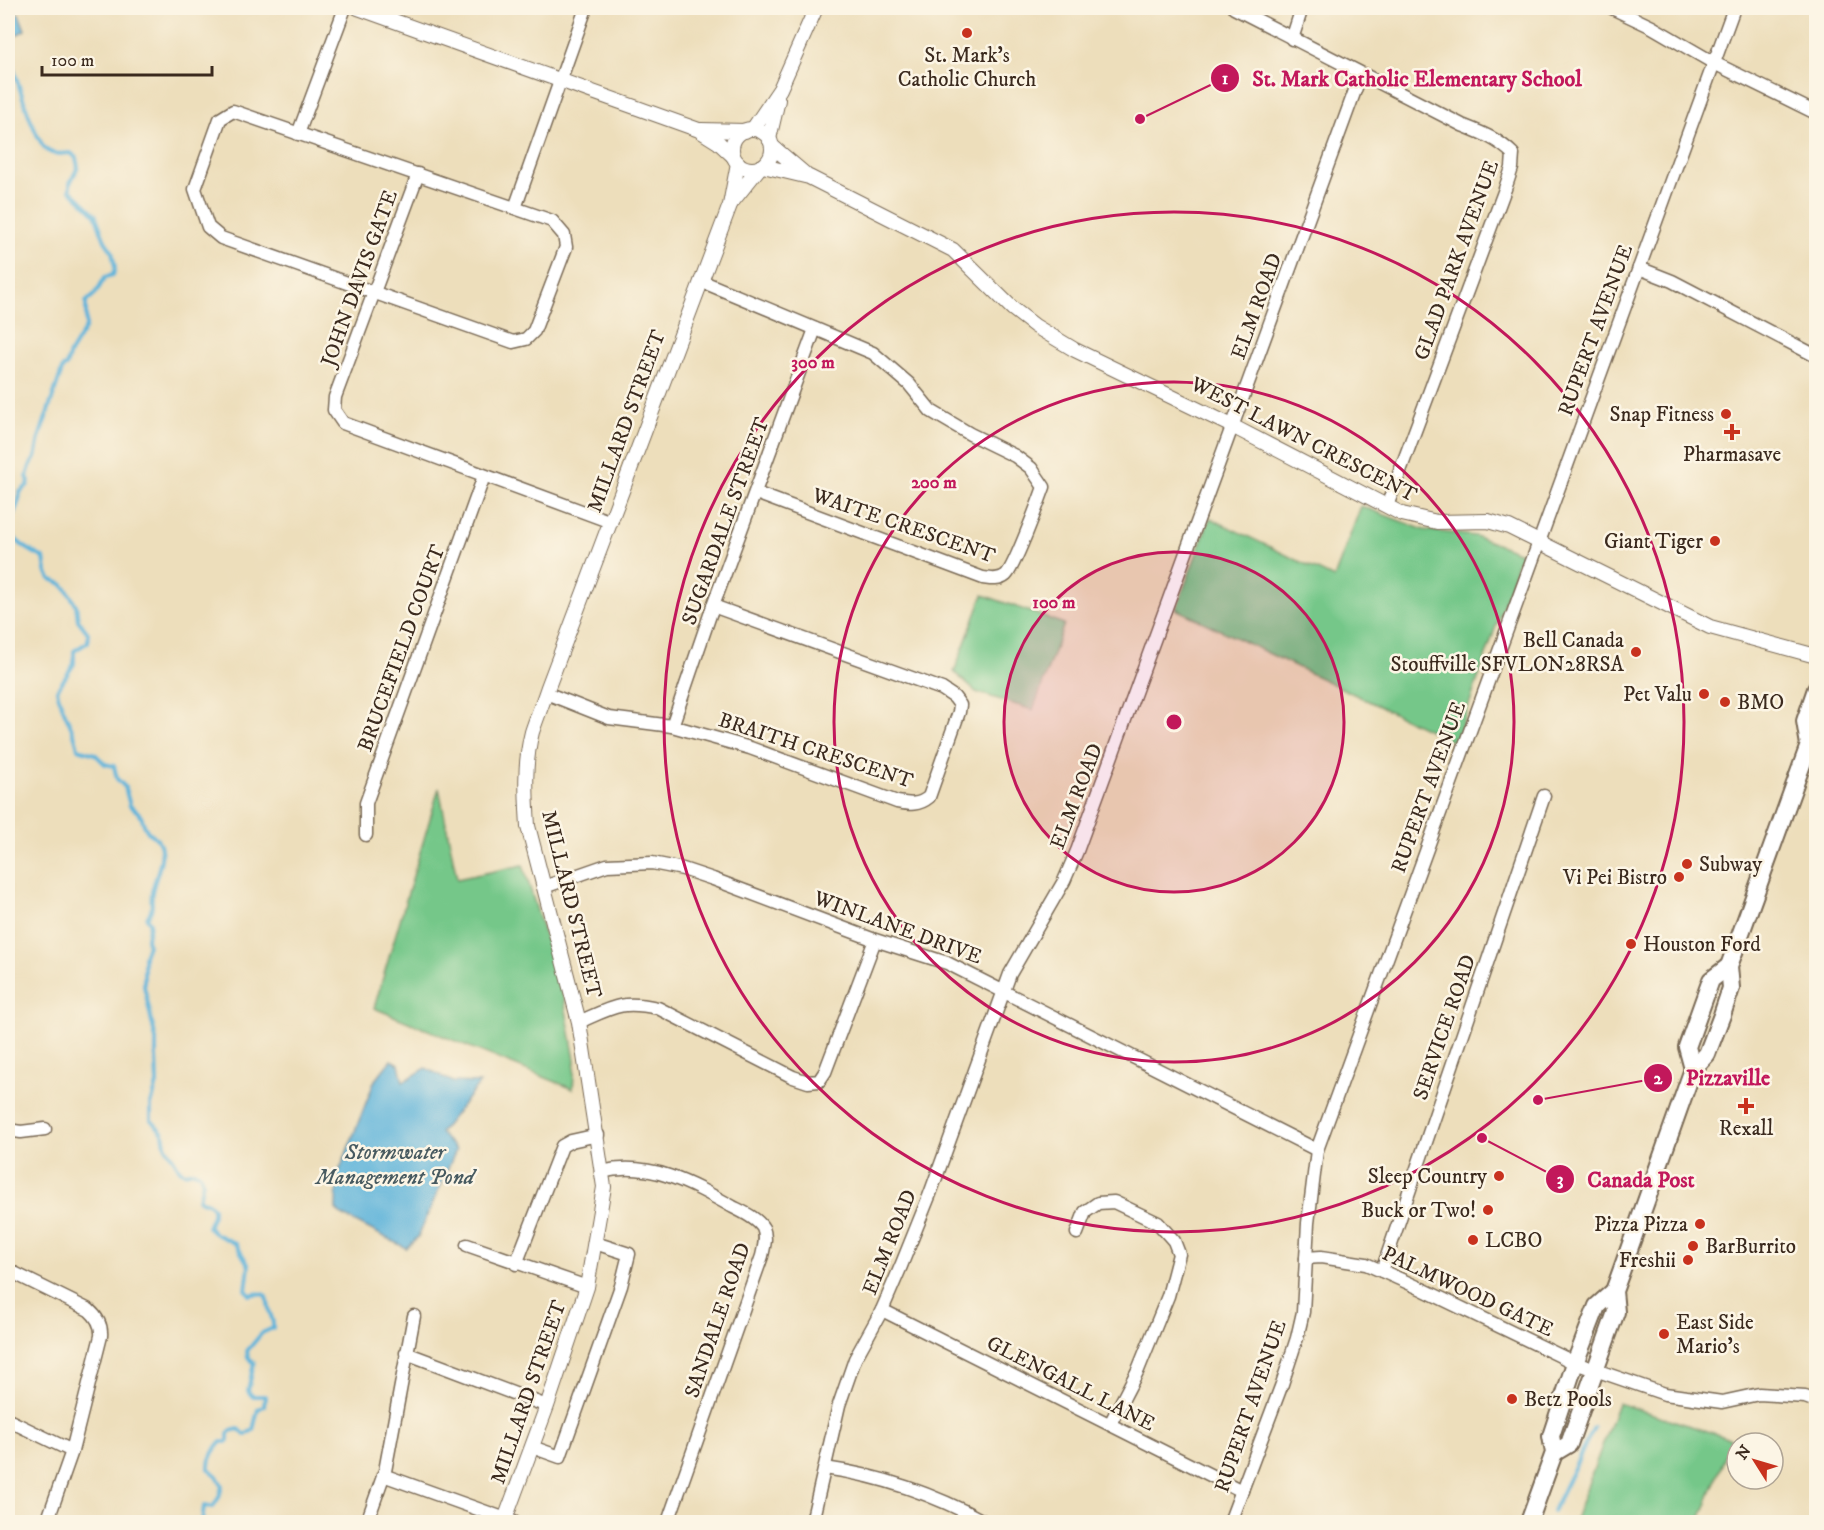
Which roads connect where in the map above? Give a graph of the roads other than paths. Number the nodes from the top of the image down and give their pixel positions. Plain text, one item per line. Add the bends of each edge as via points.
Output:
1 (345, 8) edge
2 (358, 8) edge
3 (586, 8) edge
4 (816, 8) edge
5 (1234, 8) edge
6 (1302, 8) edge
7 (1612, 8) edge
8 (1734, 8) edge
9 (1292, 39) junction
10 (1714, 63) junction
11 (1361, 74) junction
12 (559, 80) junction
13 (780, 89) junction
14 (1816, 113) edge
15 (699, 130) junction
16 (749, 130) junction
17 (298, 134) junction
18 (771, 143) junction
19 (736, 160) junction
20 (762, 167) junction
21 (418, 174) junction
22 (809, 177) junction
23 (730, 205) junction
24 (515, 208) junction
25 (1639, 268) junction
26 (700, 280) junction
27 (375, 291) junction
28 (815, 329) junction
29 (1816, 356) edge
30 (1233, 426) junction
31 (484, 476) junction
32 (756, 493) junction
33 (1387, 507) junction
34 (611, 522) junction
35 (1539, 542) junction
36 (713, 606) junction
37 (1816, 656) edge
38 (1816, 689) edge
39 (546, 693) junction
40 (672, 726) junction
41 (1813, 742) edge
42 (1544, 796) dead end
43 (366, 835) dead end
44 (544, 887) junction
45 (875, 940) junction
46 (1004, 990) junction
47 (579, 1022) junction
48 (45, 1129) dead end
49 (8, 1130) edge
50 (598, 1135) junction
51 (1317, 1150) junction
52 (601, 1172) junction
53 (1077, 1233) dead end
54 (595, 1243) junction
55 (467, 1245) dead end
56 (1306, 1258) junction
57 (516, 1264) junction
58 (8, 1270) edge
59 (1382, 1271) junction
60 (587, 1287) junction
61 (1614, 1291) junction
62 (882, 1310) junction
63 (414, 1316) dead end
64 (406, 1353) junction
65 (1575, 1363) junction
66 (1595, 1371) junction
67 (1816, 1401) edge
68 (547, 1406) junction
69 (8, 1420) edge
70 (1110, 1424) junction
71 (532, 1447) junction
72 (72, 1451) junction
73 (1554, 1453) junction
74 (825, 1468) junction
75 (383, 1475) junction
76 (1242, 1491) junction
77 (507, 1521) edge
78 (47, 1522) edge
79 (367, 1522) edge
80 (668, 1522) edge
81 (812, 1522) edge
82 (985, 1522) edge
83 (1230, 1522) edge
84 (1529, 1522) edge

1 - 17 street
2 - 12 street
3 - 12 street
4 - 13 street
5 - 9 street, GLAD PARK AVENUE
6 - 9 street
7 - 10 street
8 - 10 street, RUPERT AVENUE
9 - 11 street, GLAD PARK AVENUE
10 - 14 street
10 - 25 street, RUPERT AVENUE
11 - 30 street, ELM ROAD
11 - 33 street, GLAD PARK AVENUE via 1490,136 1513,154 1505,189
12 - 15 street
12 - 24 street
13 - 16 street
13 - 18 street
15 - 16 street
15 - 19 street
16 - 18 street via 759,131
16 - 19 street via 733,144
17 - 21 street
17 - 27 street via 233,111 220,119 195,189 208,227 221,238
18 - 20 street via 770,157
18 - 22 street, WEST LAWN CRESCENT
19 - 20 street via 748,169
19 - 23 street, MILLARD STREET
20 - 22 street, WEST LAWN CRESCENT
20 - 23 street, MILLARD STREET
21 - 24 street, JOHN DAVIS GATE
21 - 27 street, JOHN DAVIS GATE
22 - 30 street, WEST LAWN CRESCENT via 953,250 1013,309 1075,350
23 - 26 street, MILLARD STREET
24 - 27 street, JOHN DAVIS GATE via 552,221 564,235 566,246 534,331 526,339 513,342
25 - 29 street via 1672,281
25 - 35 street, RUPERT AVENUE
26 - 28 street, WAITE CRESCENT
26 - 34 street, MILLARD STREET
27 - 31 street, JOHN DAVIS GATE via 335,397 334,410 343,423
28 - 32 street, SUGARDALE STREET
28 - 32 street, WAITE CRESCENT via 873,353 909,384 931,411 1031,468 1044,487 1040,500 1006,575 996,579 982,578
30 - 33 street, WEST LAWN CRESCENT
30 - 46 street, ELM ROAD via 1077,851
31 - 34 street, JOHN DAVIS GATE
31 - 43 street, BRUCEFIELD COURT via 366,803
32 - 36 street, SUGARDALE STREET
33 - 35 street, WEST LAWN CRESCENT via 1437,522 1488,521
34 - 39 street, MILLARD STREET
35 - 37 street, WEST LAWN CRESCENT via 1710,627
35 - 51 street, RUPERT AVENUE
36 - 40 street, SUGARDALE STREET
36 - 40 street, BRAITH CRESCENT via 942,689 960,705 959,712 929,797 914,804 897,802 750,748
38 - 41 main road via 1805,721
39 - 40 street, BRAITH CRESCENT via 609,718
39 - 44 street, MILLARD STREET via 532,734 526,795 528,826
41 - 61 main road via 1729,966 1731,988 1722,1015 1707,1054 1693,1069
42 - 59 street, SERVICE ROAD
44 - 45 street, WINLANE DRIVE via 608,865 652,863 713,879
44 - 47 street, MILLARD STREET
45 - 46 street, WINLANE DRIVE via 947,963
45 - 47 street via 819,1081 793,1077 658,1008 636,1003 618,1005
46 - 51 street, WINLANE DRIVE
46 - 62 street, ELM ROAD via 930,1194
47 - 50 street, MILLARD STREET
48 - 49 street
50 - 52 street, MILLARD STREET
50 - 57 street via 562,1146
51 - 56 street, RUPERT AVENUE
52 - 54 street, MILLARD STREET via 604,1187
52 - 80 street, SANDALE ROAD via 647,1170 676,1177 748,1215 760,1224 765,1235 762,1256
53 - 70 street via 1085,1212 1098,1203 1114,1202 1158,1223 1174,1241 1179,1254 1168,1296 1138,1370
54 - 60 street, MILLARD STREET
54 - 71 street via 629,1254 621,1286 560,1457
55 - 57 street
56 - 59 street, PALMWOOD GATE via 1366,1264
56 - 76 street, RUPERT AVENUE via 1297,1338
57 - 60 street
58 - 72 street via 87,1309 100,1324 101,1336
59 - 65 street, PALMWOOD GATE
60 - 68 street, MILLARD STREET
61 - 65 main road via 1597,1306
61 - 66 main road via 1616,1312
62 - 70 street, GLENGALL LANE
62 - 74 street, ELM ROAD via 862,1343 848,1378
63 - 64 street
64 - 68 street
64 - 75 street
65 - 66 street, PALMWOOD GATE
65 - 73 main road via 1551,1436
66 - 67 street, PALMWOOD GATE via 1665,1394 1722,1402 1759,1394
66 - 73 main road via 1569,1444
68 - 71 street, MILLARD STREET
69 - 72 street
70 - 76 street, GLENGALL LANE
71 - 77 street, MILLARD STREET
72 - 78 street
73 - 84 main road
74 - 81 street, ELM ROAD
74 - 82 street via 915,1488
75 - 77 street
75 - 79 street
76 - 83 street, RUPERT AVENUE

